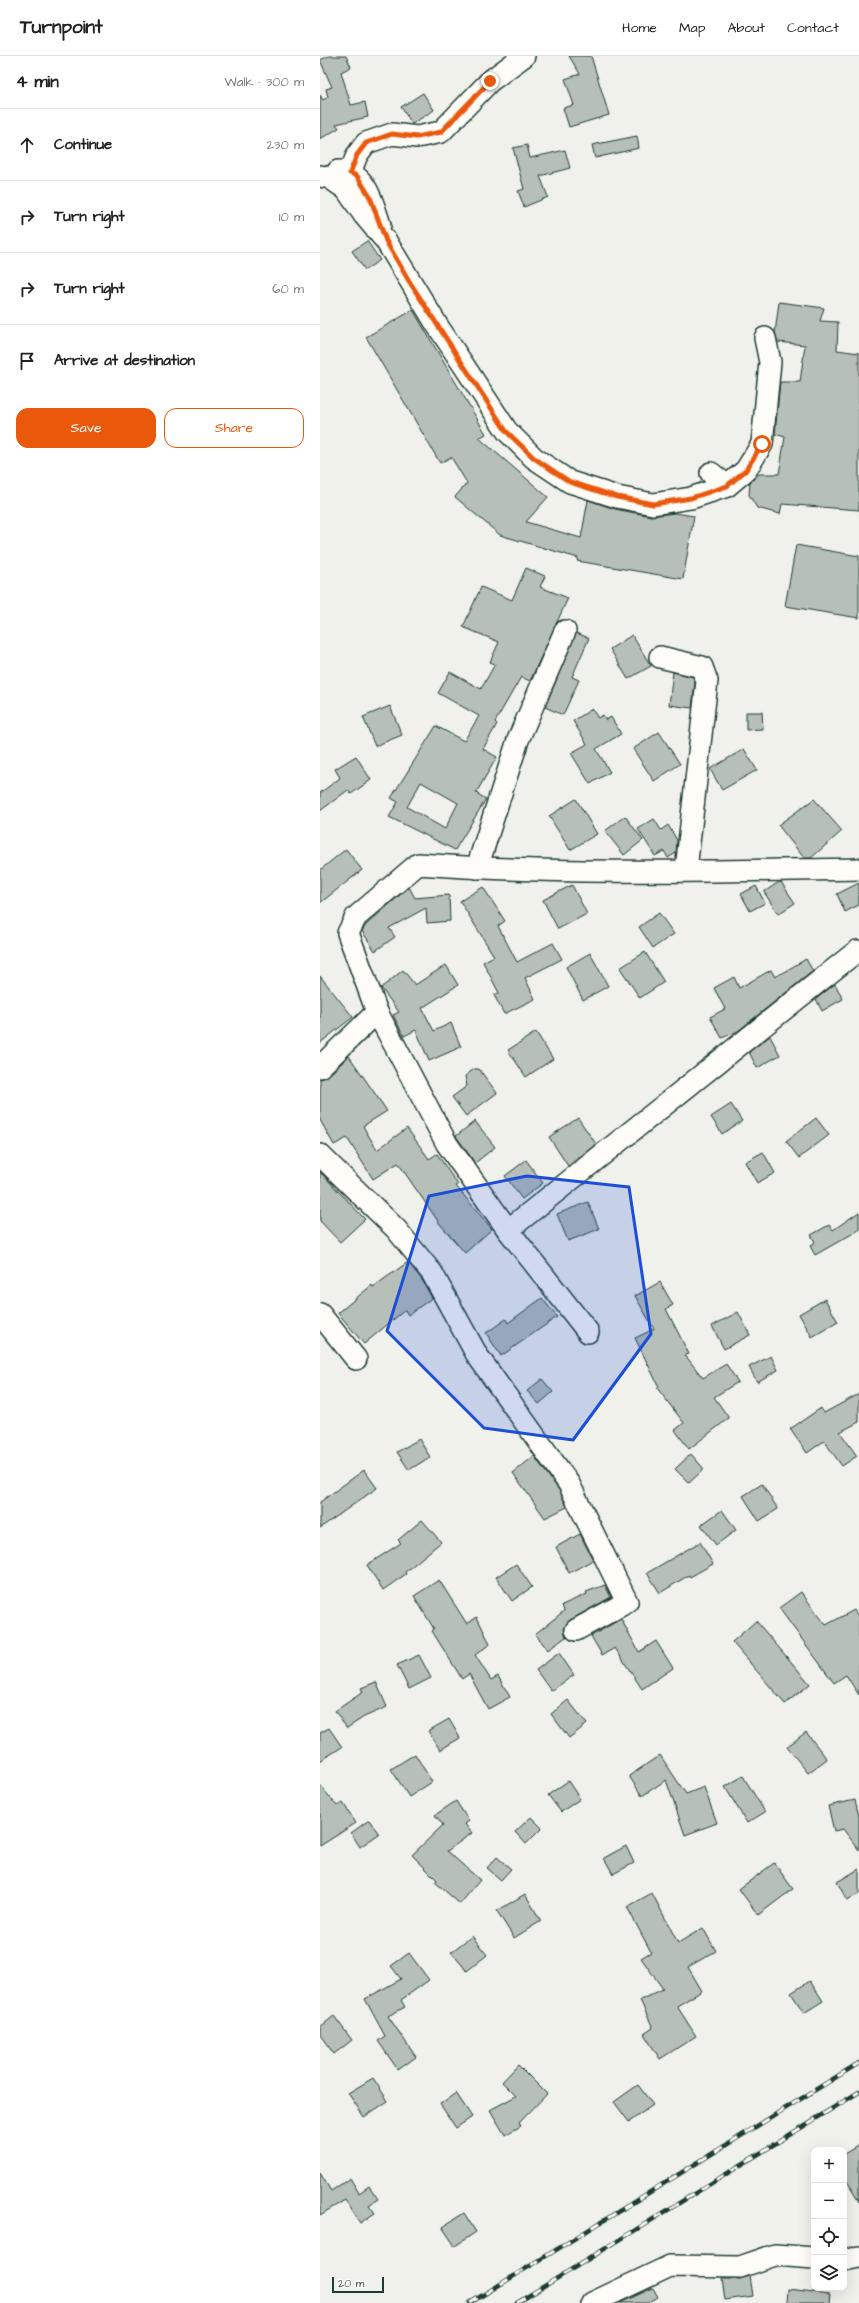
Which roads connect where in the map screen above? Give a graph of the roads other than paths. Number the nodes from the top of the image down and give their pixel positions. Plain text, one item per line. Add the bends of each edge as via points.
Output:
1 (524, 56) edge
2 (350, 173) junction
3 (320, 175) edge
4 (386, 241) junction
5 (765, 338) dead end
6 (711, 473) dead end
7 (727, 486) junction
8 (565, 631) dead end
9 (660, 657) dead end
10 (477, 868) junction
11 (859, 869) edge
12 (686, 870) junction
13 (857, 951) dead end
14 (377, 1012) junction
15 (320, 1067) edge
16 (321, 1158) edge
17 (508, 1230) junction
18 (320, 1314) edge
19 (588, 1332) dead end
20 (356, 1359) dead end
21 (576, 1630) dead end
22 (859, 2257) edge
23 (811, 2258) edge
24 (847, 2259) edge
25 (592, 2303) edge

1 - 2 street via 490,81 441,132 417,137 392,134 366,143 357,155
2 - 3 street via 328,170
2 - 4 street via 357,176 370,197
3 - 4 street via 330,178 346,189
4 - 7 street via 506,431 534,458 570,482 617,497 653,504 691,498
5 - 7 street via 770,362 762,444 746,470
6 - 7 street
8 - 10 street via 518,740
9 - 12 street via 702,667 707,681
10 - 12 street
10 - 14 street via 418,864 356,917 348,933
11 - 12 street
13 - 17 street
14 - 15 street
14 - 17 street via 447,1144
16 - 21 street via 396,1230 432,1273 477,1355 569,1484 627,1602
17 - 19 street
18 - 20 street
22 - 24 street
23 - 25 street via 774,2255 740,2267 670,2266

